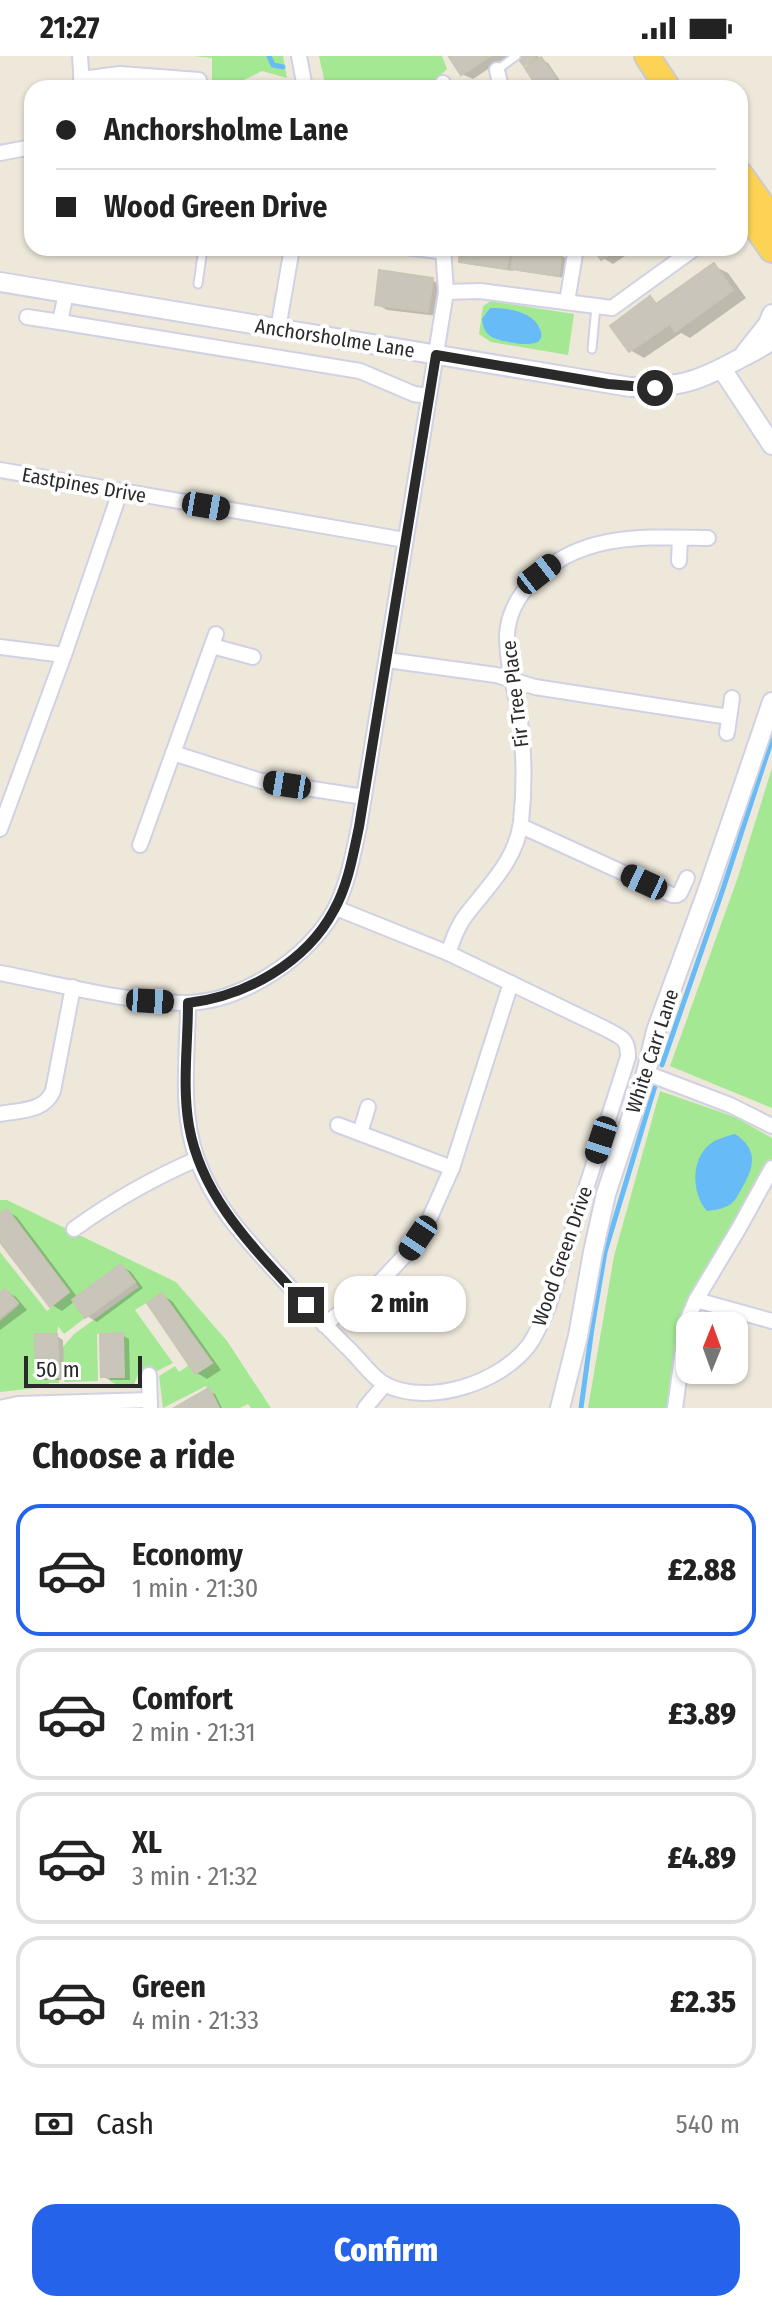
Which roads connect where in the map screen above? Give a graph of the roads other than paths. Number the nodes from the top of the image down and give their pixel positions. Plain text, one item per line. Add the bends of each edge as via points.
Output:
1 (80, 56) edge
2 (299, 56) edge
3 (516, 56) edge
4 (647, 56) edge
5 (497, 70) joint
6 (82, 80) edge
7 (97, 80) edge
8 (199, 80) dead end
9 (304, 80) edge
10 (503, 80) edge
11 (663, 80) edge
12 (24, 148) edge
13 (0, 153) edge
14 (748, 185) edge
15 (748, 216) edge
16 (772, 219) edge
17 (772, 250) edge
18 (202, 256) edge
19 (291, 256) edge
20 (442, 256) edge
21 (575, 256) edge
22 (682, 256) edge
23 (0, 282) edge
24 (198, 284) dead end
25 (446, 292) junction
26 (66, 293) junction
27 (567, 302) junction
28 (596, 306) junction
29 (772, 314) edge
30 (27, 317) dead end
31 (60, 322) junction
32 (278, 329) junction
33 (769, 345) edge
34 (592, 349) dead end
35 (436, 355) junction
36 (741, 358) junction
37 (722, 369) junction
38 (428, 396) junction
39 (772, 445) edge
40 (0, 470) edge
41 (120, 492) junction
42 (680, 538) junction
43 (708, 538) dead end
44 (405, 540) junction
45 (679, 561) dead end
46 (0, 647) edge
47 (64, 655) junction
48 (253, 656) dead end
49 (387, 660) junction
50 (511, 678) junction
51 (732, 698) dead end
52 (772, 702) edge
53 (729, 717) junction
54 (727, 733) dead end
55 (173, 753) junction
56 (364, 797) junction
57 (521, 826) junction
58 (0, 829) edge
59 (140, 845) dead end
60 (687, 878) dead end
61 (336, 908) junction
62 (448, 953) junction
63 (0, 973) edge
64 (511, 983) junction
65 (73, 987) junction
66 (188, 1003) junction
67 (646, 1073) junction
68 (368, 1107) dead end
69 (0, 1114) edge
70 (338, 1125) dead end
71 (772, 1126) edge
72 (360, 1133) junction
73 (197, 1159) junction
74 (452, 1168) junction
75 (772, 1168) edge
76 (74, 1229) dead end
77 (696, 1300) junction
78 (772, 1321) edge
79 (324, 1325) junction
80 (149, 1375) dead end
81 (385, 1384) junction
82 (150, 1404) edge
83 (0, 1408) edge
84 (365, 1408) edge
85 (560, 1408) edge
86 (675, 1408) edge

1 - 6 street
2 - 9 street
3 - 5 lane
4 - 11 highway
5 - 10 street
7 - 8 street via 120,74
12 - 13 street
14 - 16 highway
15 - 17 highway
18 - 24 lane
19 - 32 street
20 - 25 street
21 - 27 street
22 - 28 street via 612,308
23 - 26 street, Anchorsholme Lane
25 - 27 street
25 - 35 street
26 - 31 street
26 - 32 street, Anchorsholme Lane
27 - 28 street
28 - 34 lane
29 - 36 street, Anchorsholme Lane
30 - 31 street, Anchorsholme Lane
31 - 38 street, Anchorsholme Lane via 360,371
32 - 35 street, Anchorsholme Lane
33 - 36 street, Anchorsholme Lane
35 - 37 street, Anchorsholme Lane via 630,387 689,383
35 - 38 street
36 - 37 street, Anchorsholme Lane
37 - 39 street
38 - 44 street
40 - 41 street, Eastpines Drive
41 - 44 street, Eastpines Drive
41 - 47 street
42 - 43 street, Fir Tree Place
42 - 45 street
42 - 50 street, Fir Tree Place via 597,543 539,574 514,606 508,624
44 - 49 street
46 - 47 street
47 - 58 street
48 - 55 street via 214,640
49 - 50 street
49 - 56 street
50 - 53 street via 535,687
50 - 57 street, Fir Tree Place via 522,744
51 - 53 street
52 - 67 street, White Carr Lane via 656,1031
53 - 54 street
55 - 56 street via 251,779
55 - 59 street
56 - 61 street
57 - 60 street via 672,895 680,893
57 - 62 street, Fir Tree Place via 507,863 460,923
61 - 62 street
61 - 66 street via 309,944 278,970 221,997
62 - 64 street
63 - 65 street
64 - 74 street
64 - 81 street, Wood Green Drive via 625,1040 628,1057 548,1307 528,1345 497,1373 457,1389 419,1392
65 - 66 street
65 - 69 street via 49,1099 35,1108
66 - 73 street via 185,1084
67 - 71 street
67 - 85 street, White Carr Lane via 597,1228
68 - 72 street
70 - 72 street
72 - 74 street
73 - 76 street via 154,1177
73 - 79 street via 234,1225
74 - 79 street via 408,1252 382,1280
75 - 77 street
77 - 78 street
77 - 86 street via 683,1339
79 - 81 street
80 - 82 street
81 - 84 street
82 - 83 street

